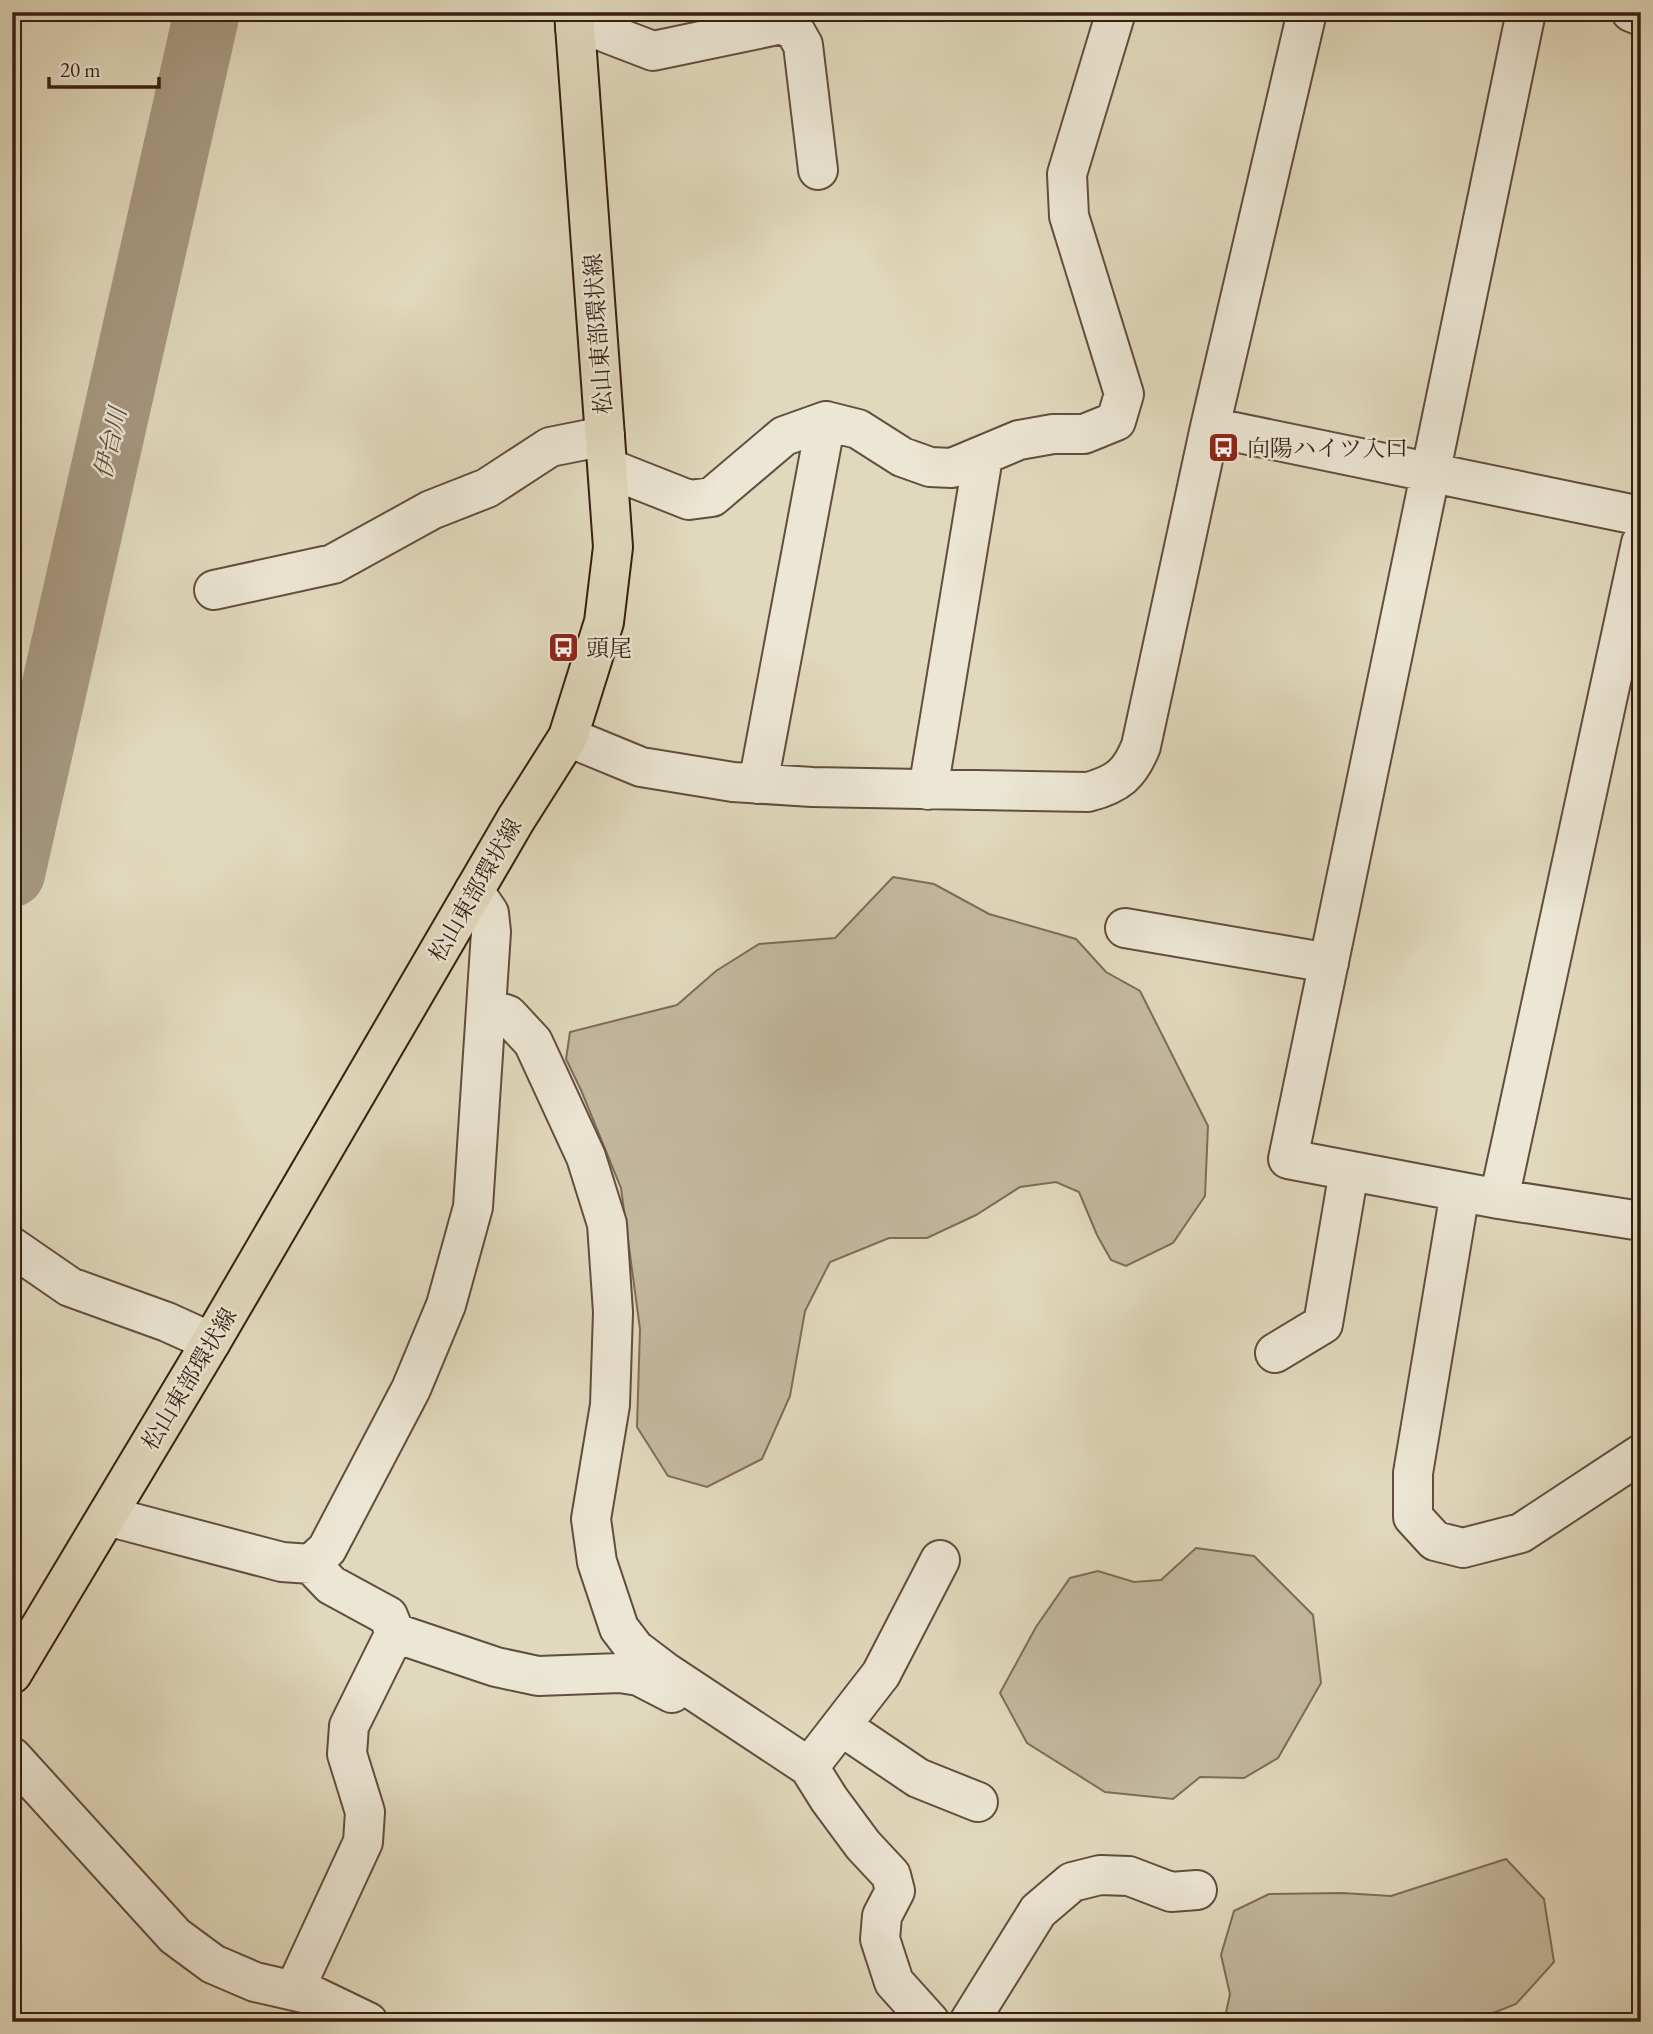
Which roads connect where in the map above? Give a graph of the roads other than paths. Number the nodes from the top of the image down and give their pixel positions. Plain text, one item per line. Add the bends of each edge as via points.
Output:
1 (1116, 12) edge
2 (1307, 12) edge
3 (1526, 12) edge
4 (1631, 12) edge
5 (1641, 16) edge
6 (575, 20) edge
7 (818, 170) dead end
8 (826, 421) junction
9 (1210, 427) junction
10 (606, 452) junction
11 (983, 457) junction
12 (1429, 473) junction
13 (1641, 516) edge
14 (1641, 543) edge
15 (214, 590) dead end
16 (568, 737) junction
17 (758, 784) junction
18 (928, 790) junction
19 (474, 891) junction
20 (1125, 928) dead end
21 (1329, 963) junction
22 (487, 1008) junction
23 (1349, 1171) junction
24 (1460, 1192) junction
25 (1499, 1199) junction
26 (1641, 1222) edge
27 (12, 1247) edge
28 (211, 1342) junction
29 (1275, 1353) dead end
30 (1641, 1454) edge
31 (107, 1516) junction
32 (940, 1560) dead end
33 (311, 1564) junction
34 (395, 1633) junction
35 (12, 1674) edge
36 (708, 1701) junction
37 (841, 1726) junction
38 (12, 1757) edge
39 (809, 1767) junction
40 (978, 1802) dead end
41 (1197, 1890) dead end
42 (294, 1991) junction
43 (369, 2022) edge
44 (930, 2022) edge
45 (969, 2022) edge

1 - 11 street via 1067,174 1069,216 1124,394 1116,421 1084,434 1019,440
2 - 9 street
3 - 12 street
4 - 5 street
6 - 7 street via 653,51 782,24 795,31 803,45
6 - 10 main road, 松山東部環状線
8 - 10 street via 784,436 712,497 689,500
8 - 11 street via 858,429 902,457 930,467 952,468
8 - 17 street
9 - 12 street
9 - 18 street via 1141,746 1133,765 1121,779 1088,792
10 - 15 street via 550,447 487,488 431,510 334,564
10 - 16 main road, 松山東部環状線 via 613,547 604,622
11 - 18 street
12 - 13 street
12 - 21 street
14 - 25 street
16 - 17 street via 641,767
16 - 19 main road, 松山東部環状線
17 - 18 street
19 - 22 street via 489,913
19 - 28 main road, 松山東部環状線
20 - 21 street
21 - 23 street via 1288,1159
22 - 33 street via 473,1208 446,1305 411,1389 327,1549
22 - 36 street via 508,1015 533,1042 586,1157 607,1224 613,1312 610,1405 591,1519 607,1597 635,1649
23 - 24 street
23 - 29 street via 1324,1324
24 - 25 street
24 - 30 street via 1413,1473 1413,1517 1436,1541 1463,1548 1521,1533
25 - 26 street
27 - 28 street via 70,1287
28 - 31 main road, 松山東部環状線
31 - 33 street via 282,1562
31 - 35 main road, 松山東部環状線
32 - 37 street via 881,1674
33 - 34 street via 331,1585 388,1616
34 - 36 street via 538,1676 620,1673 639,1676 691,1703
34 - 42 street via 349,1726 347,1754 365,1812 363,1842
36 - 39 street
37 - 39 street
37 - 40 street via 918,1778
38 - 42 street via 175,1936 213,1964 255,1982
39 - 44 street via 856,1836 891,1875 895,1891 882,1916 880,1939 894,1982
41 - 45 street via 1171,1892 1129,1876 1100,1875 1072,1882 1038,1911
42 - 43 street

